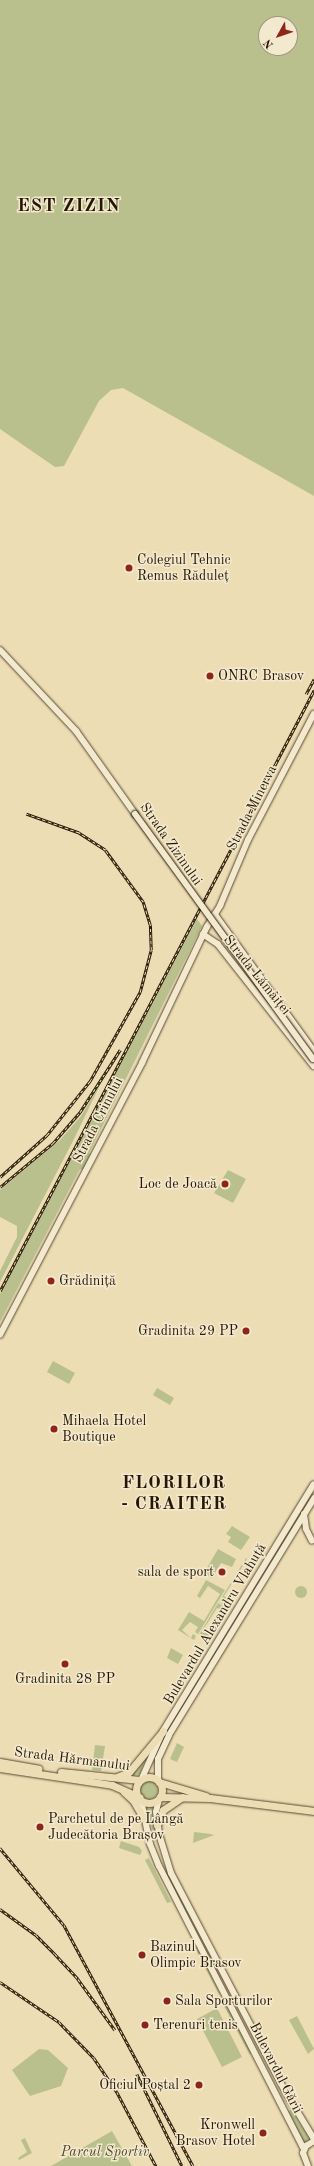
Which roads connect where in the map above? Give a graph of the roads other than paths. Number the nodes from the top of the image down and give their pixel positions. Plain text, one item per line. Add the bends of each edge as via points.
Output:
1 (0, 650) edge
2 (314, 714) edge
3 (215, 914) junction
4 (203, 934) junction
5 (314, 1051) edge
6 (314, 1059) edge
7 (314, 1066) edge
8 (0, 1335) edge
9 (314, 1484) edge
10 (314, 1498) edge
11 (304, 1514) junction
12 (312, 1541) dead end
13 (163, 1731) junction
14 (0, 1762) edge
15 (0, 1768) edge
16 (110, 1778) junction
17 (141, 1779) junction
18 (159, 1781) junction
19 (118, 1787) junction
20 (182, 1797) junction
21 (159, 1798) junction
22 (210, 1798) junction
23 (140, 1799) junction
24 (314, 1811) edge
25 (144, 1819) junction
26 (158, 1825) junction
27 (314, 2140) edge
28 (304, 2149) junction
29 (308, 2166) edge

1 - 6 main road, Strada Zizinului, bridge via 76,732
2 - 3 street, Strada Minerva via 248,840
3 - 4 street, Strada Crinului
3 - 5 street
4 - 7 street, Strada Lămâiței via 218,944
4 - 8 street, Strada Crinului via 142,1063
9 - 13 main road, Bulevardul Alexandru Vlahuță
10 - 11 main road, Bulevardul Alexandru Vlahuță
11 - 12 main road via 306,1530
11 - 18 main road, Bulevardul Alexandru Vlahuță via 169,1734 158,1759
13 - 16 main road via 129,1772
13 - 17 main road, Bulevardul Alexandru Vlahuță
14 - 16 main road, Strada Hărmanului
15 - 19 main road, Strada Hărmanului
16 - 17 main road, Strada Hărmanului
17 - 18 main road via 150,1777
17 - 23 main road via 136,1787
18 - 21 main road via 162,1790
18 - 22 main road
19 - 23 main road, Strada Hărmanului
19 - 25 main road via 133,1800
20 - 21 main road
20 - 22 main road
20 - 26 main road via 163,1810
21 - 23 main road via 151,1803
21 - 26 main road, Bulevardul Gării via 156,1812
22 - 24 main road
23 - 25 main road, Bulevardul Gării
25 - 28 main road, Bulevardul Gării via 159,1866
26 - 27 main road, Bulevardul Gării via 166,1860 178,1889 286,2093
27 - 28 main road
28 - 29 main road, Bulevardul Gării via 303,2156

